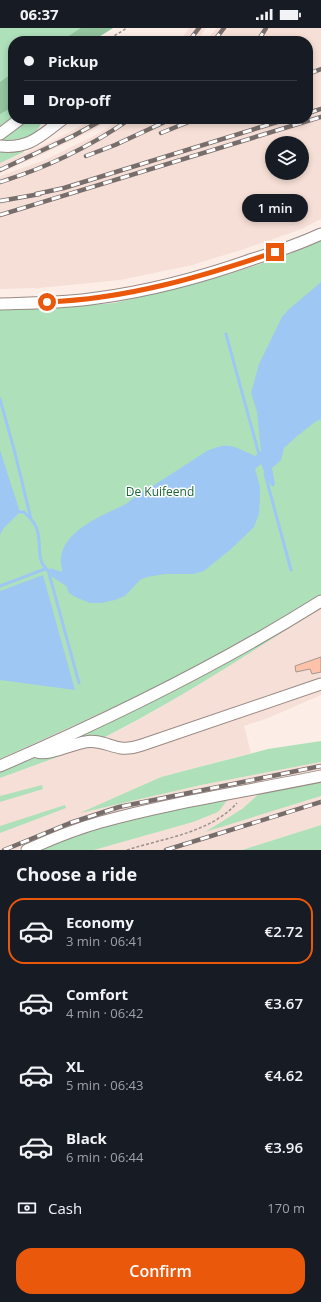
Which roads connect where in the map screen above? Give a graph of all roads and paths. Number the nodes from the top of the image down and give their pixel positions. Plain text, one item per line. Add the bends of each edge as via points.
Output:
1 (127, 28) edge
2 (114, 36) edge
3 (13, 124) edge
4 (56, 124) edge
5 (0, 134) edge
6 (0, 146) edge
7 (321, 234) edge
8 (0, 304) edge
9 (321, 601) edge
10 (321, 684) edge
11 (36, 750) junction
12 (0, 766) edge
13 (321, 776) edge
14 (246, 790) junction
15 (27, 850) edge
16 (128, 850) edge

1 - 2 path
3 - 5 street
4 - 6 street via 26,144 17,147
7 - 8 street via 218,271 132,293 63,302
9 - 11 street via 182,680
10 - 11 street via 142,745 123,749 87,741 43,753
11 - 12 street
13 - 14 street
14 - 15 street via 100,822
14 - 16 path via 235,806 214,821 200,828

